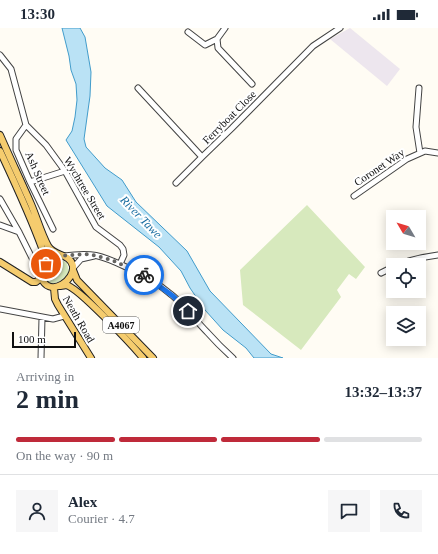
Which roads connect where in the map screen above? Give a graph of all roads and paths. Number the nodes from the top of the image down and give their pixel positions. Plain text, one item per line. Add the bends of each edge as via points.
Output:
1 (225, 28) edge
2 (340, 28) edge
3 (188, 32) dead end
4 (217, 39) junction
5 (0, 55) edge
6 (252, 84) dead end
7 (138, 88) dead end
8 (419, 88) dead end
9 (26, 125) junction
10 (0, 135) edge
11 (0, 151) edge
12 (420, 153) junction
13 (438, 153) edge
14 (202, 157) junction
15 (66, 171) junction
16 (30, 182) junction
17 (176, 184) dead end
18 (354, 196) dead end
19 (0, 199) edge
20 (0, 225) edge
21 (53, 229) dead end
22 (19, 232) junction
23 (97, 255) junction
24 (438, 255) edge
25 (62, 256) junction
26 (418, 258) edge
27 (0, 262) edge
28 (120, 264) junction
29 (43, 268) junction
30 (73, 269) junction
31 (386, 271) edge
32 (381, 274) dead end
33 (42, 278) junction
34 (57, 287) junction
35 (0, 309) edge
36 (64, 316) junction
37 (42, 318) junction
38 (41, 358) edge
39 (92, 358) edge
40 (143, 358) edge
41 (153, 358) edge
42 (233, 358) edge

1 - 4 street
2 - 14 street, Ferryboat Close via 313,46
3 - 4 street via 205,45
4 - 6 street via 218,48
5 - 9 street via 11,69
7 - 14 street, Ferryboat Close
8 - 12 street via 416,127
9 - 15 street, Wychtree Street
9 - 16 street, Ash Street via 16,139 16,150
10 - 25 main road via 48,246 55,254
11 - 29 main road via 42,250
12 - 13 street, Coronet Way
12 - 18 street, Coronet Way via 407,159
14 - 17 street
15 - 16 street
15 - 28 street, Wychtree Street via 96,227 123,249
16 - 21 street, Ash Street
19 - 22 street
20 - 22 street
22 - 29 street via 34,262
23 - 25 street
23 - 28 street
23 - 30 street via 81,259
24 - 26 street
25 - 29 main road via 55,257
25 - 30 main road via 70,261
27 - 33 main road via 32,282
28 - 42 street via 140,273 173,296
29 - 33 main road
30 - 34 main road via 71,276
30 - 41 main road, A4067 via 77,280
31 - 32 street
33 - 34 main road via 47,286
34 - 36 main road, Neath Road via 55,299
34 - 40 main road, A4067 via 66,285 83,297
35 - 37 street
36 - 37 street
36 - 39 main road, Neath Road
37 - 38 street

